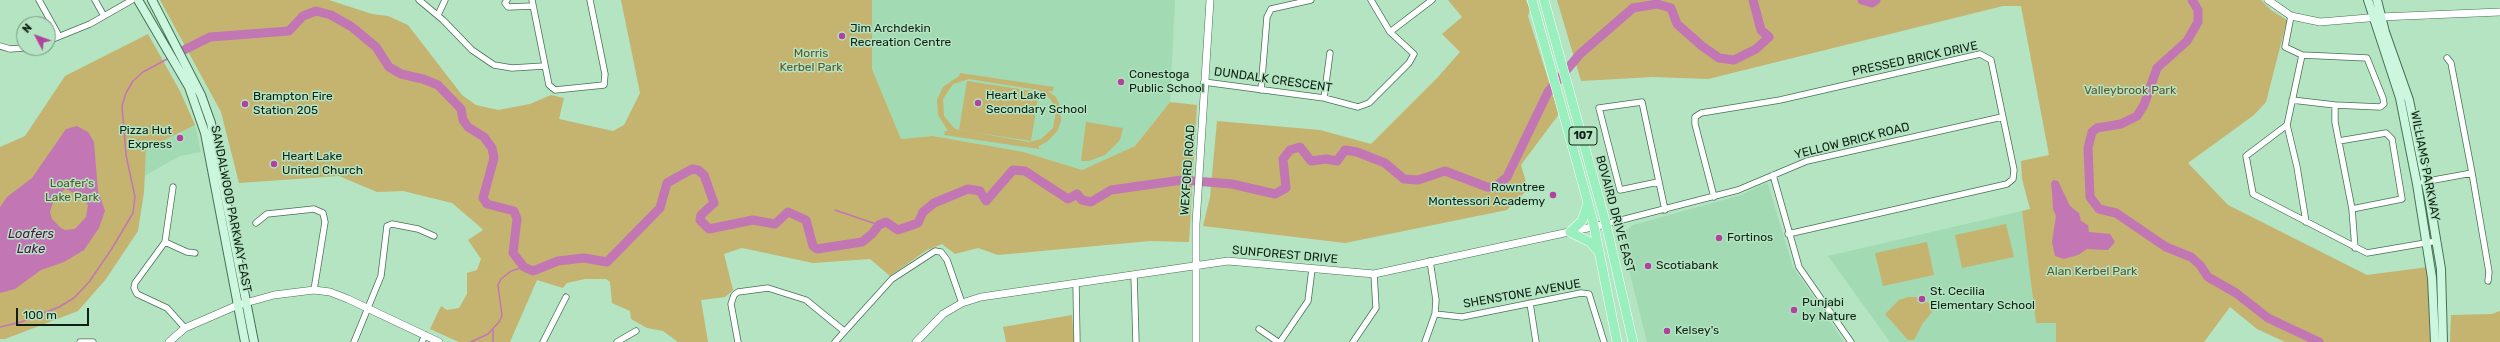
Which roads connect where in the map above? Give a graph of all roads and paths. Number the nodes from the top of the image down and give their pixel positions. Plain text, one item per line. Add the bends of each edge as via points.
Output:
1 (39, 0) edge
2 (95, 0) edge
3 (132, 0) edge
4 (138, 0) edge
5 (152, 0) edge
6 (419, 0) edge
7 (445, 0) edge
8 (506, 0) edge
9 (590, 0) edge
10 (1210, 0) edge
11 (1311, 0) edge
12 (1371, 0) edge
13 (1432, 0) edge
14 (1532, 0) edge
15 (1544, 0) edge
16 (2268, 0) edge
17 (2368, 0) edge
18 (2377, 0) edge
19 (532, 3) edge
20 (2500, 12) edge
21 (438, 15) junction
22 (104, 16) junction
23 (2291, 16) junction
24 (2380, 17) junction
25 (2372, 18) junction
26 (1390, 32) junction
27 (59, 36) junction
28 (56, 37) edge
29 (0, 46) edge
30 (16, 49) edge
31 (172, 50) junction
32 (1330, 53) dead end
33 (2302, 55) junction
34 (2447, 58) dead end
35 (544, 66) junction
36 (1204, 82) junction
37 (1261, 90) junction
38 (1324, 98) junction
39 (2292, 100) junction
40 (2335, 105) junction
41 (2002, 117) junction
42 (2287, 125) junction
43 (2339, 141) junction
44 (2472, 173) junction
45 (1773, 175) junction
46 (1658, 182) junction
47 (2421, 183) junction
48 (173, 187) dead end
49 (1714, 197) junction
50 (1588, 200) junction
51 (2352, 209) junction
52 (1665, 210) junction
53 (2306, 222) junction
54 (256, 223) dead end
55 (1606, 224) junction
56 (1594, 227) junction
57 (1570, 232) junction
58 (1788, 234) junction
59 (434, 236) dead end
60 (2437, 241) junction
61 (165, 242) junction
62 (2428, 242) junction
63 (2354, 248) junction
64 (195, 253) dead end
65 (1599, 253) junction
66 (1430, 261) junction
67 (1196, 266) junction
68 (1312, 269) junction
69 (1374, 274) junction
70 (1134, 275) junction
71 (2488, 281) dead end
72 (1076, 283) junction
73 (314, 290) junction
74 (566, 297) dead end
75 (962, 303) junction
76 (1530, 303) junction
77 (242, 304) junction
78 (367, 308) junction
79 (1435, 314) junction
80 (185, 328) junction
81 (1259, 329) dead end
82 (636, 331) dead end
83 (844, 331) junction
84 (423, 339) edge
85 (80, 342) edge
86 (93, 342) edge
87 (169, 342) edge
88 (245, 342) edge
89 (254, 342) edge
90 (354, 342) edge
91 (439, 342) edge
92 (543, 342) edge
93 (617, 342) edge
94 (738, 342) edge
95 (835, 342) edge
96 (916, 342) edge
97 (1077, 342) edge
98 (1136, 342) edge
99 (1196, 342) edge
100 (1279, 342) edge
101 (1353, 342) edge
102 (1425, 342) edge
103 (1536, 342) edge
104 (1604, 342) edge
105 (1617, 342) edge
106 (1635, 342) edge
107 (1851, 342) edge
108 (2435, 342) edge
109 (2443, 342) edge

1 - 27 street
2 - 22 street
3 - 22 street
4 - 31 main road, SANDALWOOD PARKWAY EAST
5 - 31 main road, SANDALWOOD PARKWAY EAST
6 - 21 street
7 - 21 street
8 - 19 street via 508,7
9 - 35 street via 605,80 601,87 555,90 549,85
10 - 36 street, WEXFORD ROAD via 1211,15
11 - 37 street via 1270,9 1267,17
12 - 26 street, DUNDALK CRESCENT
13 - 26 street
14 - 50 main road, BOVAIRD DRIVE EAST / 107
15 - 55 main road, BOVAIRD DRIVE EAST / 107
16 - 23 street
17 - 25 main road, WILLIAMS PARKWAY
18 - 24 main road, WILLIAMS PARKWAY
19 - 35 street
20 - 24 street
21 - 35 street via 472,50 494,65 512,68
22 - 27 street
23 - 25 street via 2320,22
23 - 33 street via 2285,47
24 - 25 street
24 - 47 main road, WILLIAMS PARKWAY via 2409,100
25 - 47 main road, WILLIAMS PARKWAY via 2400,98
26 - 38 street, DUNDALK CRESCENT via 1414,54 1369,103 1358,107
27 - 28 street
29 - 30 street
31 - 77 main road, SANDALWOOD PARKWAY EAST via 202,97 216,139
32 - 38 street
33 - 39 street
33 - 40 street via 2367,58 2384,104 2380,107
34 - 44 street via 2451,64
36 - 37 street, DUNDALK CRESCENT
36 - 67 street, WEXFORD ROAD via 1196,208
37 - 38 street, DUNDALK CRESCENT
39 - 40 street
39 - 42 street
40 - 43 street
41 - 45 street, YELLOW BRICK ROAD via 1807,161
41 - 49 street, PRESSED BRICK DRIVE via 1991,60 1980,54 1780,100 1701,112 1695,117 1695,124
41 - 58 street, PRESSED BRICK DRIVE via 2014,170 2013,179 2007,184
42 - 53 street
42 - 53 street via 2246,156 2253,194
43 - 51 street
43 - 51 street via 2386,132 2392,139 2402,199
44 - 47 street
44 - 71 street via 2489,272
45 - 49 street, YELLOW BRICK ROAD
45 - 58 street
46 - 46 street via 1642,102 1599,108 1620,190
46 - 52 street
47 - 60 main road, WILLIAMS PARKWAY
47 - 62 main road, WILLIAMS PARKWAY
48 - 61 street
49 - 52 street, YELLOW BRICK ROAD
50 - 56 main road, BOVAIRD DRIVE EAST / 107
50 - 57 main road via 1584,218
51 - 63 street
52 - 55 street, YELLOW BRICK ROAD
53 - 63 street
54 - 73 street via 267,214 314,209 323,213 325,222
55 - 56 street, YELLOW BRICK ROAD
55 - 106 main road, BOVAIRD DRIVE EAST / 107
56 - 57 street, SUNFOREST DRIVE
56 - 65 main road, BOVAIRD DRIVE EAST / 107
57 - 65 main road via 1590,242
57 - 66 street, SUNFOREST DRIVE
58 - 107 street via 1799,267
59 - 78 street via 418,229 392,224 387,226 381,276
60 - 62 street
60 - 109 main road, WILLIAMS PARKWAY via 2441,269
61 - 64 street
61 - 80 street via 135,282 134,288 137,294 167,308
62 - 63 street via 2367,253
62 - 108 main road, WILLIAMS PARKWAY
65 - 105 main road, BOVAIRD DRIVE EAST / 107
66 - 69 street, SUNFOREST DRIVE
66 - 79 street via 1436,290
67 - 68 street, SUNFOREST DRIVE via 1242,261
67 - 70 street, SUNFOREST DRIVE
67 - 99 street, WEXFORD ROAD
68 - 69 street, SUNFOREST DRIVE
68 - 100 street via 1308,301
69 - 101 street via 1376,308
70 - 72 street, SUNFOREST DRIVE
70 - 98 street
72 - 75 street, SUNFOREST DRIVE via 981,297
72 - 97 street
73 - 77 street via 274,295
73 - 78 street via 330,292
74 - 92 street
75 - 83 street via 947,260 941,252 935,251 892,279
75 - 96 street, SUNFOREST DRIVE via 943,314
76 - 79 street, SHENSTONE AVENUE via 1462,317
76 - 103 street
76 - 104 street, SHENSTONE AVENUE via 1581,293 1589,294
77 - 80 street
77 - 88 main road, SANDALWOOD PARKWAY EAST
77 - 89 main road, SANDALWOOD PARKWAY EAST
78 - 84 street
78 - 90 street
79 - 102 street
80 - 87 street
81 - 100 street
82 - 93 street
83 - 94 street via 806,300 768,288 738,292 734,295 731,304
83 - 95 street
84 - 91 street
85 - 86 street

